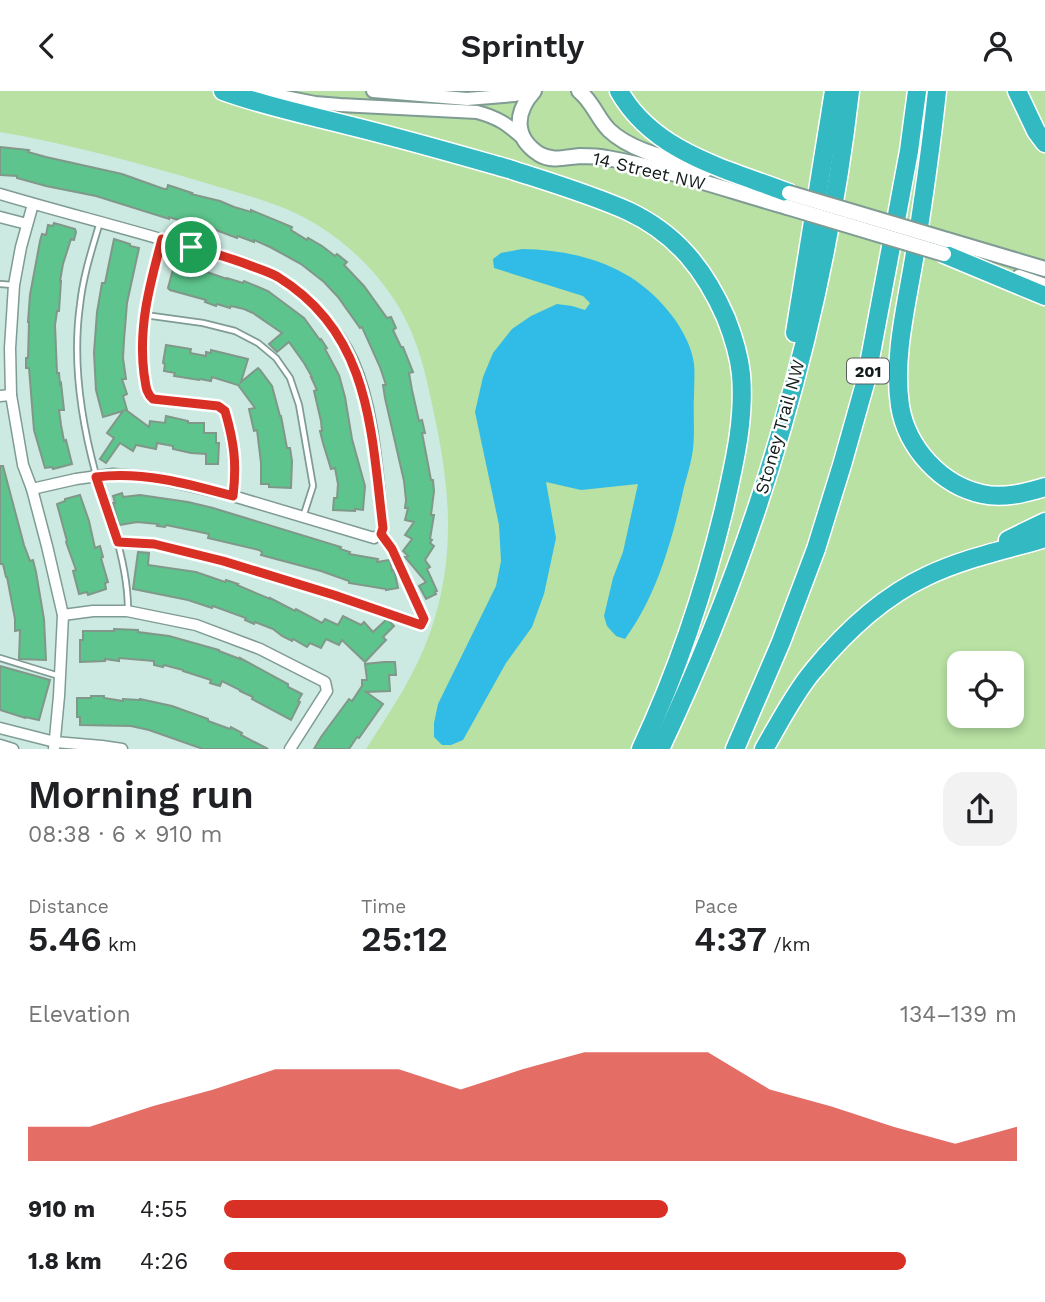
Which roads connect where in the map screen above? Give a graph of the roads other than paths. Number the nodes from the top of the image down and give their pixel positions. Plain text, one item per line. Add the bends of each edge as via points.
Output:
1 (223, 91) edge
2 (256, 91) edge
3 (373, 91) edge
4 (534, 91) edge
5 (579, 91) edge
6 (619, 91) edge
7 (835, 91) edge
8 (850, 91) edge
9 (917, 91) edge
10 (937, 91) edge
11 (1017, 91) edge
12 (524, 139) junction
13 (1045, 143) edge
14 (0, 194) edge
15 (788, 200) junction
16 (33, 204) junction
17 (0, 217) edge
18 (100, 221) junction
19 (27, 225) junction
20 (162, 239) junction
21 (946, 247) junction
22 (1045, 269) edge
23 (0, 284) edge
24 (14, 285) junction
25 (1045, 286) edge
26 (1045, 296) edge
27 (144, 315) junction
28 (5, 395) edge
29 (13, 411) junction
30 (0, 413) edge
31 (777, 443) junction
32 (96, 477) junction
33 (1045, 487) edge
34 (32, 489) junction
35 (233, 496) junction
36 (303, 517) junction
37 (1045, 522) edge
38 (381, 534) junction
39 (1045, 538) edge
40 (118, 542) junction
41 (961, 563) junction
42 (128, 611) junction
43 (62, 615) junction
44 (0, 659) edge
45 (60, 676) junction
46 (0, 728) edge
47 (0, 745) edge
48 (54, 745) edge
49 (13, 749) edge
50 (122, 749) edge
51 (290, 749) edge
52 (641, 749) edge
53 (660, 749) edge
54 (735, 749) edge
55 (764, 749) edge

1 - 52 highway via 587,194 649,222 699,268 734,336 742,404 737,452 714,551 685,642
2 - 12 street, 14 Street NW via 315,103 477,112 496,117
3 - 4 street via 467,99
4 - 12 main road via 519,118
5 - 15 main road, 14 Street NW via 603,124 627,144
6 - 15 highway via 642,122 684,153
7 - 31 highway
8 - 31 highway, Stoney Trail NW via 823,260
9 - 54 highway, 201 via 866,380 816,549
10 - 33 highway via 903,322 898,387 901,410 919,452 949,482 984,495 1006,496
11 - 13 highway
12 - 15 main road, 14 Street NW via 550,158 620,160
14 - 16 street
15 - 21 main road, 14 Street NW, bridge
16 - 18 street
16 - 19 street
17 - 19 street
18 - 20 street
18 - 32 lane via 79,306 77,353 80,407
19 - 24 street
20 - 27 street
20 - 38 street via 277,276 310,301 340,336 360,383 371,426
21 - 22 main road, 14 Street NW
21 - 25 main road, 14 Street NW
21 - 26 highway
23 - 24 lane
24 - 28 street
27 - 35 street via 147,393 153,399 218,406 225,411 234,443
27 - 36 lane via 235,331 276,358 290,378 299,405 313,487
28 - 29 street
29 - 30 street
29 - 34 street
31 - 53 highway, Stoney Trail NW via 713,629
32 - 34 street
32 - 35 street via 150,477
32 - 40 lane
34 - 43 street
35 - 36 street
36 - 38 street via 374,538
37 - 41 highway
38 - 40 lane via 424,619 421,625 223,561 154,544
39 - 41 highway
40 - 42 lane
41 - 55 highway via 927,576 881,603 849,630 811,673
42 - 43 street
42 - 51 street via 224,635 325,682 327,691
43 - 45 street
44 - 45 lane
45 - 48 street
46 - 48 street
47 - 49 street
48 - 50 street

